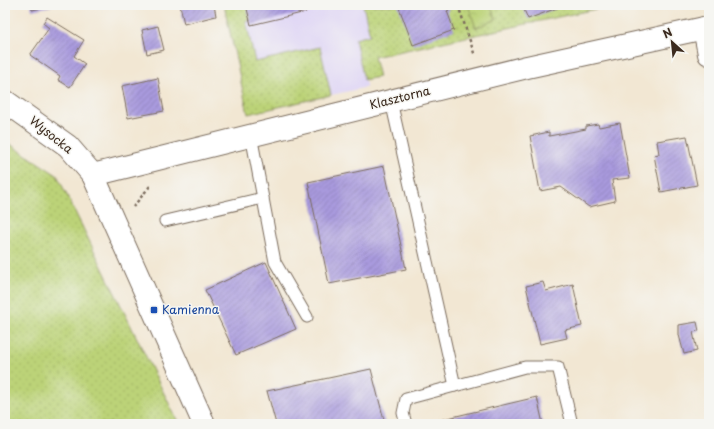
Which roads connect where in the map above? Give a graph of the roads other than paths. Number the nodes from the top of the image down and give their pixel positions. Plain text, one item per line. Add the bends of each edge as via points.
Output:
1 (707, 27) edge
2 (709, 54) edge
3 (5, 101) edge
4 (391, 101) junction
5 (251, 135) junction
6 (93, 175) junction
7 (263, 198) junction
8 (165, 221) dead end
9 (307, 316) dead end
10 (455, 386) junction
11 (204, 424) edge
12 (406, 424) edge
13 (572, 424) edge

1 - 2 street
1 - 4 street, Klasztorna
3 - 6 street, Wysocka via 68,146
4 - 5 street, Klasztorna
4 - 10 lane
5 - 6 street, Klasztorna
5 - 7 lane
6 - 11 street
7 - 8 lane
7 - 9 lane via 275,262
10 - 12 lane via 406,399 403,413
10 - 13 lane via 525,367 558,366

